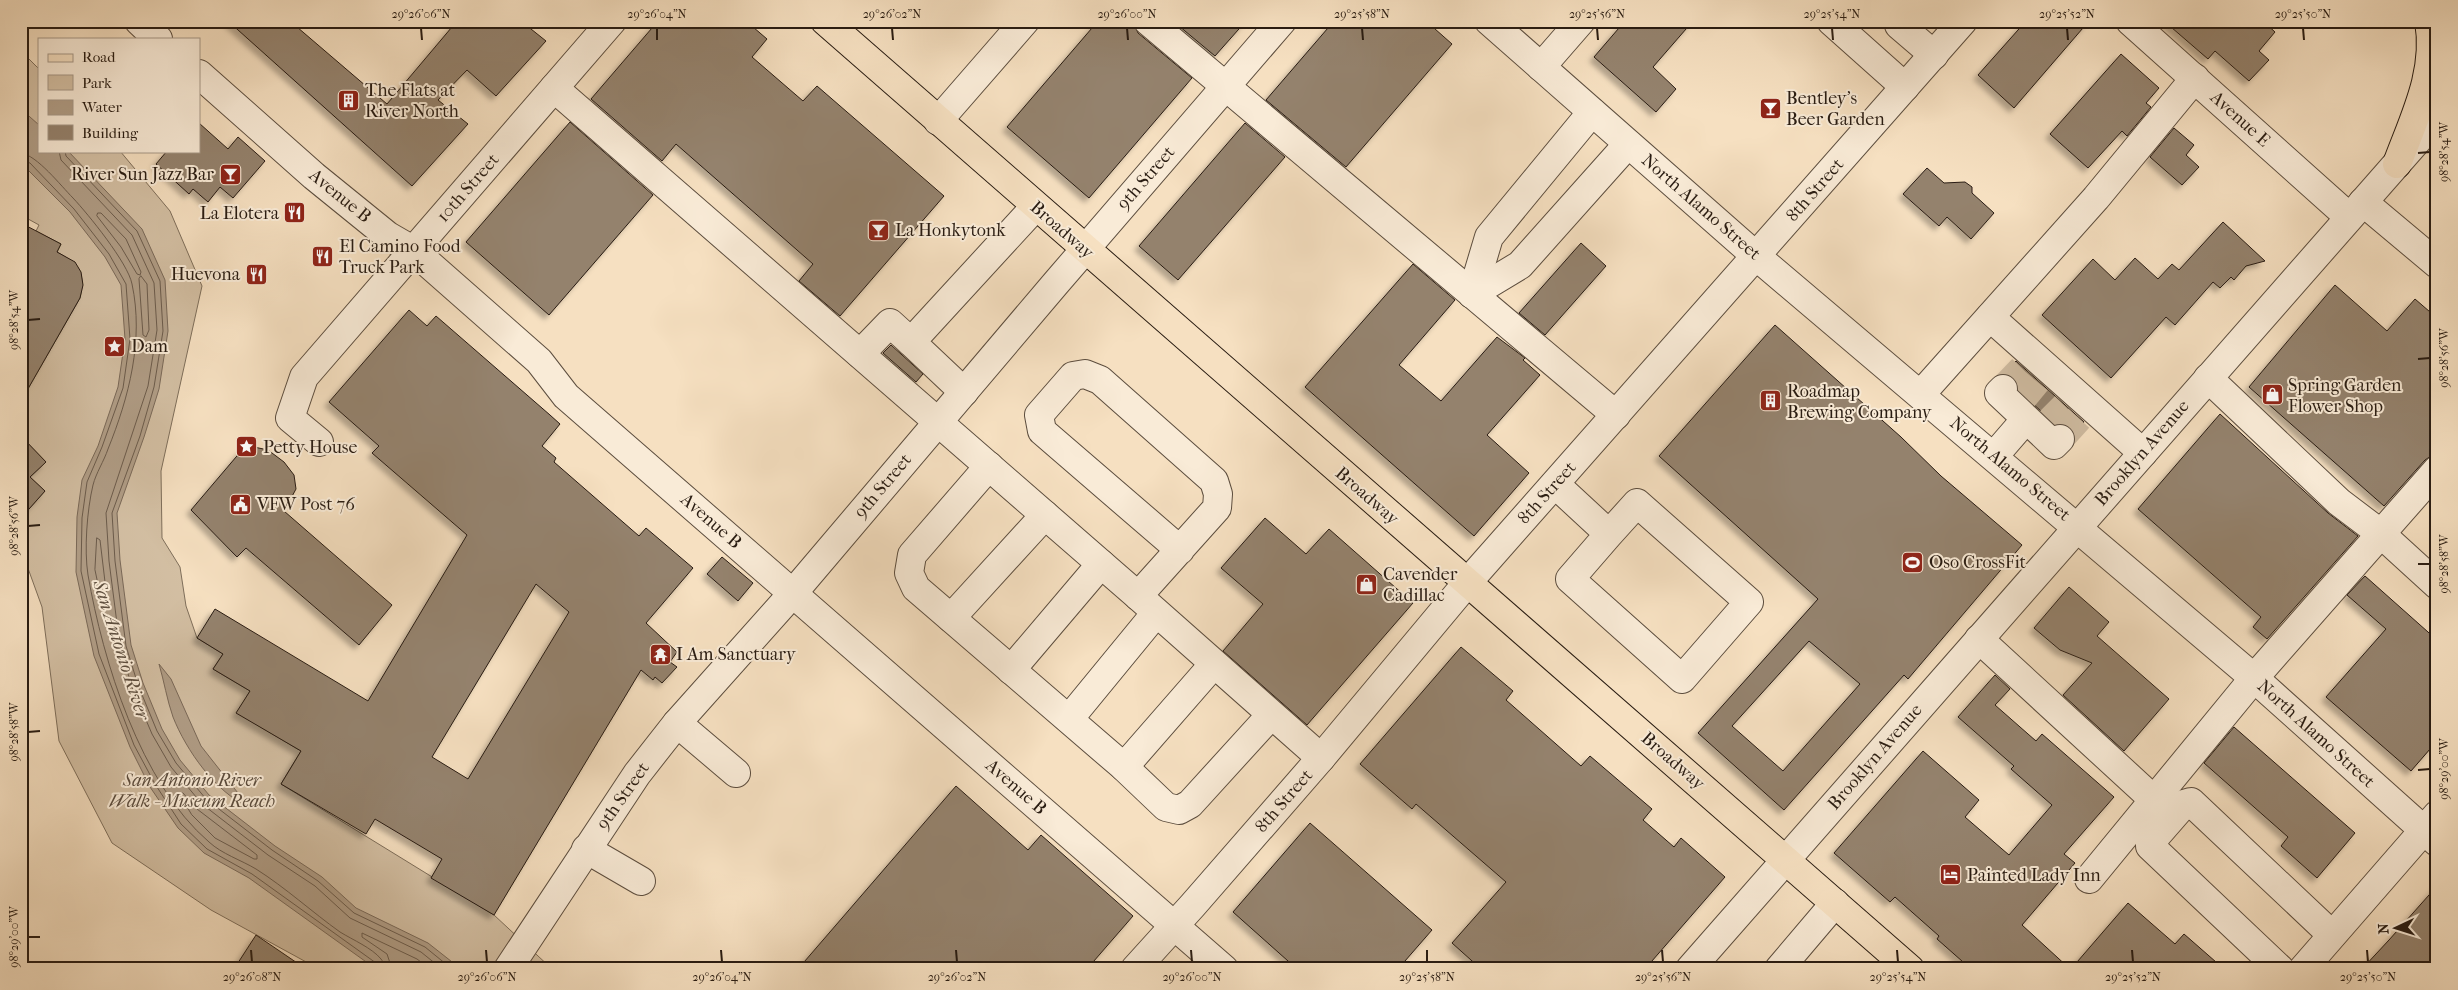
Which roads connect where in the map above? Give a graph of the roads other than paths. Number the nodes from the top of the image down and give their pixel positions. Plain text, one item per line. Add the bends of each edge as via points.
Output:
1 (138, 21) edge
2 (612, 21) edge
3 (825, 21) edge
4 (1025, 21) edge
5 (1148, 21) edge
6 (1282, 21) edge
7 (1489, 21) edge
8 (1581, 21) edge
9 (1831, 21) edge
10 (1963, 21) edge
11 (2130, 21) edge
12 (2429, 21) edge
13 (1899, 25) dead end
14 (157, 38) edge
15 (1934, 55) junction
16 (1541, 67) junction
17 (200, 75) edge
18 (2195, 78) junction
19 (1905, 87) junction
20 (554, 88) junction
21 (1225, 88) junction
22 (1592, 112) junction
23 (2437, 118) edge
24 (938, 121) junction
25 (1628, 144) junction
26 (2397, 164) junction
27 (1035, 206) junction
28 (2356, 210) junction
29 (1085, 250) junction
30 (414, 251) junction
31 (1756, 256) junction
32 (2437, 264) edge
33 (1472, 294) junction
34 (1990, 316) junction
35 (911, 342) junction
36 (860, 354) junction
37 (2208, 378) junction
38 (964, 392) junction
39 (1921, 394) junction
40 (1616, 415) junction
41 (2030, 417) tunnel mouth
42 (937, 422) junction
43 (319, 442) dead end
44 (2143, 453) junction
45 (1994, 456) junction
46 (989, 466) junction
47 (2437, 470) edge
48 (1555, 484) junction
49 (1045, 514) junction
50 (2078, 526) junction
51 (1609, 534) junction
52 (2380, 534) junction
53 (1180, 550) junction
54 (1101, 564) junction
55 (1467, 583) junction
56 (2437, 585) edge
57 (793, 592) junction
58 (1147, 604) junction
59 (951, 618) junction
60 (1979, 639) junction
61 (1213, 665) junction
62 (1012, 670) junction
63 (2254, 678) junction
64 (1271, 715) junction
65 (1069, 719) junction
66 (677, 723) junction
67 (1321, 758) junction
68 (1124, 767) junction
69 (736, 773) dead end
70 (2154, 800) junction
71 (2432, 829) edge
72 (586, 849) junction
73 (1786, 860) junction
74 (2089, 880) dead end
75 (642, 881) dead end
76 (1835, 903) junction
77 (1174, 925) junction
78 (2332, 935) junction
79 (514, 960) edge
80 (1135, 969) edge
81 (1224, 969) edge
82 (1690, 969) edge
83 (1779, 969) edge
84 (1910, 969) edge
85 (2280, 969) edge
86 (2303, 969) edge

1 - 14 street
2 - 20 street, 10th Street
3 - 24 main road, Broadway
4 - 24 street
5 - 21 street
6 - 21 street, 9th Street
7 - 16 street, North Alamo Street
8 - 16 street
9 - 19 street
10 - 15 street, 8th Street
11 - 18 street, Avenue E
12 - 26 main road via 2432,37 2430,70
13 - 15 street
15 - 19 street, 8th Street
16 - 22 street, North Alamo Street
17 - 30 street, Avenue B via 314,176 388,236
18 - 28 street, Avenue E
18 - 34 street via 2096,198
19 - 31 street, 8th Street
20 - 30 street, 10th Street
20 - 36 street
21 - 29 street, 9th Street
21 - 33 street
22 - 25 street, North Alamo Street
22 - 33 street via 1489,237
23 - 26 street, Brooklyn Avenue
24 - 27 main road, Broadway
25 - 31 street, North Alamo Street
25 - 33 street via 1520,265
26 - 28 street, Brooklyn Avenue
27 - 29 main road, Broadway
27 - 35 street
28 - 32 street, Avenue E
28 - 37 street, Brooklyn Avenue
29 - 38 street, 9th Street
29 - 55 main road, Broadway
30 - 43 street, 10th Street via 304,377 290,418
30 - 57 street, Avenue B via 539,361 566,396
31 - 39 street, North Alamo Street
31 - 40 street, 8th Street
33 - 40 street
34 - 39 street
34 - 44 street via 2036,367 2078,405
35 - 36 street via 890,323
35 - 38 street
36 - 42 street
37 - 44 street, Brooklyn Avenue
37 - 52 street via 2339,502
38 - 42 street, 9th Street
39 - 45 street, North Alamo Street
40 - 48 street, 8th Street
41 - 45 street
42 - 46 street
42 - 57 street, 9th Street
44 - 50 street, Brooklyn Avenue
45 - 50 street, North Alamo Street
46 - 49 street
46 - 59 street via 912,555 909,572 916,588
47 - 52 street
48 - 51 street
48 - 55 street, 8th Street
49 - 54 street
49 - 59 street
50 - 60 street, Brooklyn Avenue
50 - 63 street, North Alamo Street
51 - 51 street via 1570,579 1682,679 1749,602 1637,503
52 - 56 street
52 - 63 street
53 - 53 street via 1042,431 1039,415 1073,376 1085,374 1100,380 1214,481 1218,494 1217,508
53 - 58 street
54 - 58 street
54 - 62 street
55 - 67 street, 8th Street
55 - 73 main road, Broadway
57 - 66 street, 9th Street
57 - 77 street, Avenue B
58 - 61 street
58 - 65 street
59 - 62 street
60 - 70 street
60 - 73 street, Brooklyn Avenue
61 - 64 street
61 - 68 street
62 - 65 street
63 - 70 street
63 - 71 street, North Alamo Street
64 - 67 street
64 - 68 street via 1190,804 1179,810 1166,807
65 - 68 street
66 - 69 street
66 - 72 street, 9th Street via 637,774
67 - 77 street, 8th Street
70 - 74 street
71 - 78 street
72 - 75 street
72 - 79 street, 9th Street
73 - 76 main road, Broadway
73 - 82 street, Brooklyn Avenue
76 - 83 street
76 - 84 main road, Broadway
77 - 80 street, 8th Street
77 - 81 street, Avenue B
78 - 85 street via 2191,802 2184,804 2150,846
78 - 86 street

